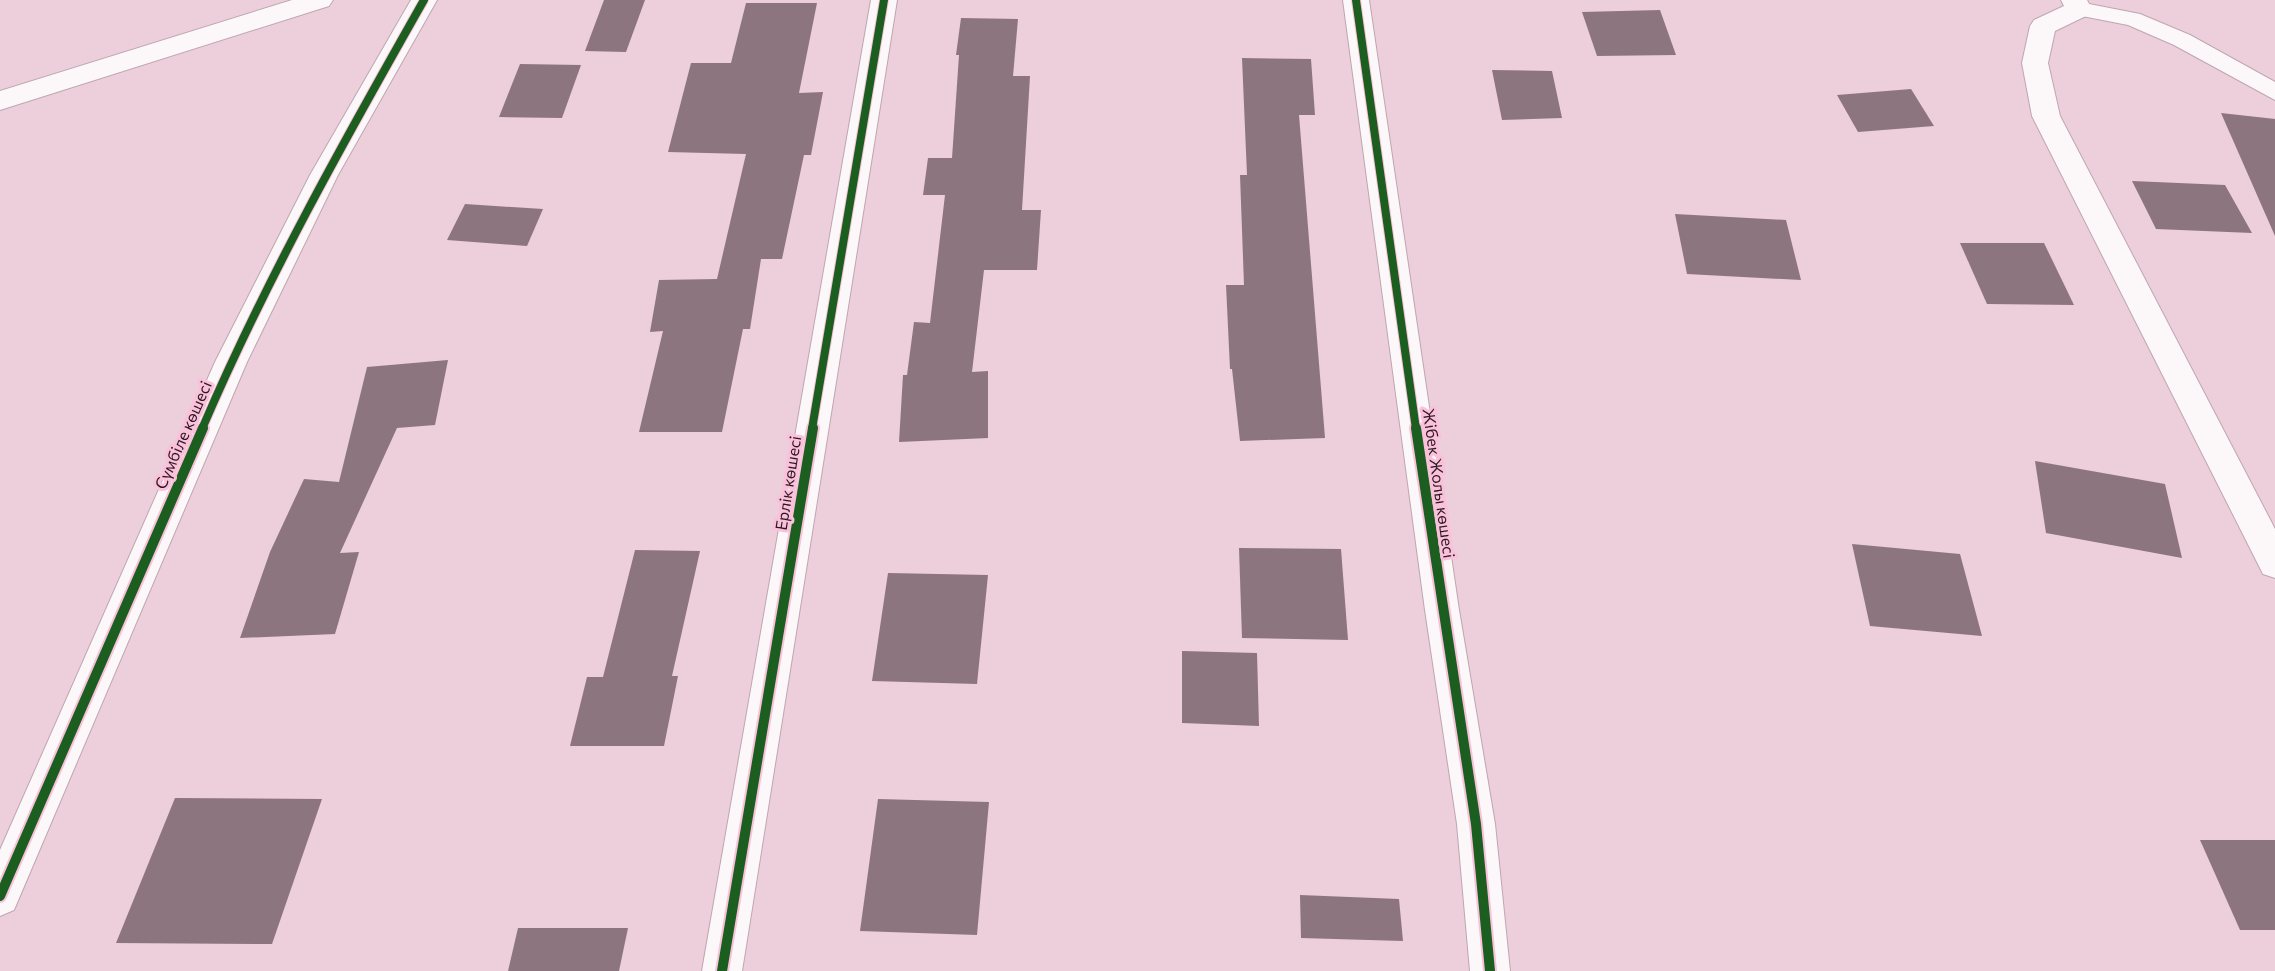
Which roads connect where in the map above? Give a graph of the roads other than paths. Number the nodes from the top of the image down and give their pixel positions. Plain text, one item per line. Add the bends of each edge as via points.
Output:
1 (320, 0) edge
2 (424, 0) edge
3 (884, 0) edge
4 (1356, 0) edge
5 (2077, 5) edge
6 (2275, 93) edge
7 (0, 101) edge
8 (2275, 563) edge
9 (0, 896) edge
10 (722, 971) edge
11 (1490, 971) edge

1 - 7 street
2 - 9 street, Сүмбіле көшесі via 324,175 231,362
3 - 10 street, Ерлік көшесі
4 - 11 street, Жібек Жолы көшесі via 1476,824
5 - 6 lane via 2133,19 2182,40
5 - 8 street via 2043,26 2035,63 2046,116

